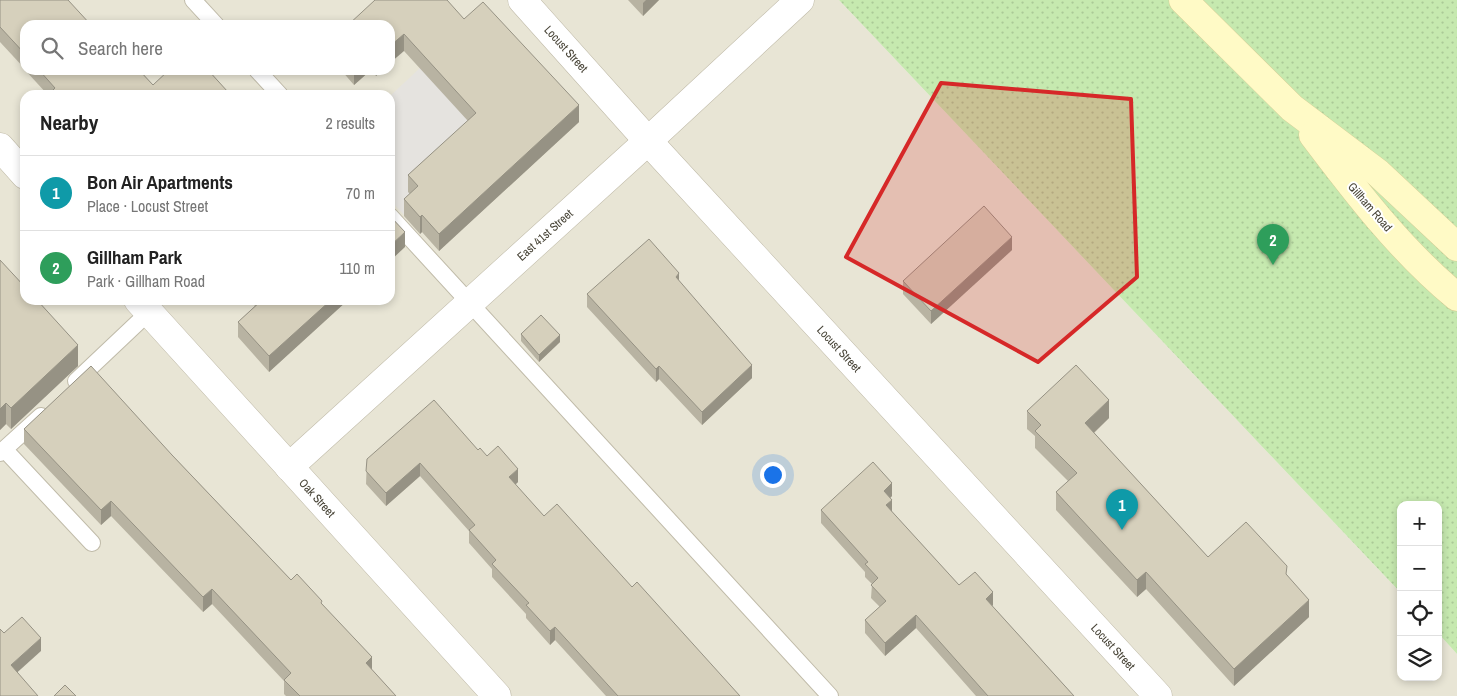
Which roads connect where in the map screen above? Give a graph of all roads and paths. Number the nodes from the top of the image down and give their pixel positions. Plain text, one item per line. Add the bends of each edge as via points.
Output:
1 (193, 0) edge
2 (522, 0) edge
3 (800, 0) edge
4 (1183, 0) edge
5 (211, 20) edge
6 (262, 75) edge
7 (275, 90) edge
8 (1292, 108) junction
9 (648, 142) junction
10 (0, 147) edge
11 (20, 169) edge
12 (395, 222) edge
13 (1457, 247) edge
14 (1426, 272) junction
15 (1457, 297) edge
16 (470, 304) junction
17 (144, 306) edge
18 (1457, 313) edge
19 (2, 451) edge
20 (289, 468) junction
21 (92, 543) dead end
22 (497, 696) edge
23 (830, 696) edge
24 (1158, 696) edge

1 - 5 lane
2 - 9 street, Locust Street
3 - 9 street, East 41st Street
4 - 8 main road, Gillham Road
6 - 7 lane
8 - 13 main road, Gillham Road via 1378,173
8 - 14 main road, Gillham Road via 1351,185
9 - 16 street, East 41st Street
9 - 24 street, Locust Street
10 - 11 street
12 - 16 lane
14 - 15 main road, Gillham Road
14 - 18 main road
16 - 20 street, East 41st Street
16 - 23 lane
17 - 19 lane via 58,399
17 - 20 street, Oak Street
19 - 21 lane
20 - 22 street, Oak Street

